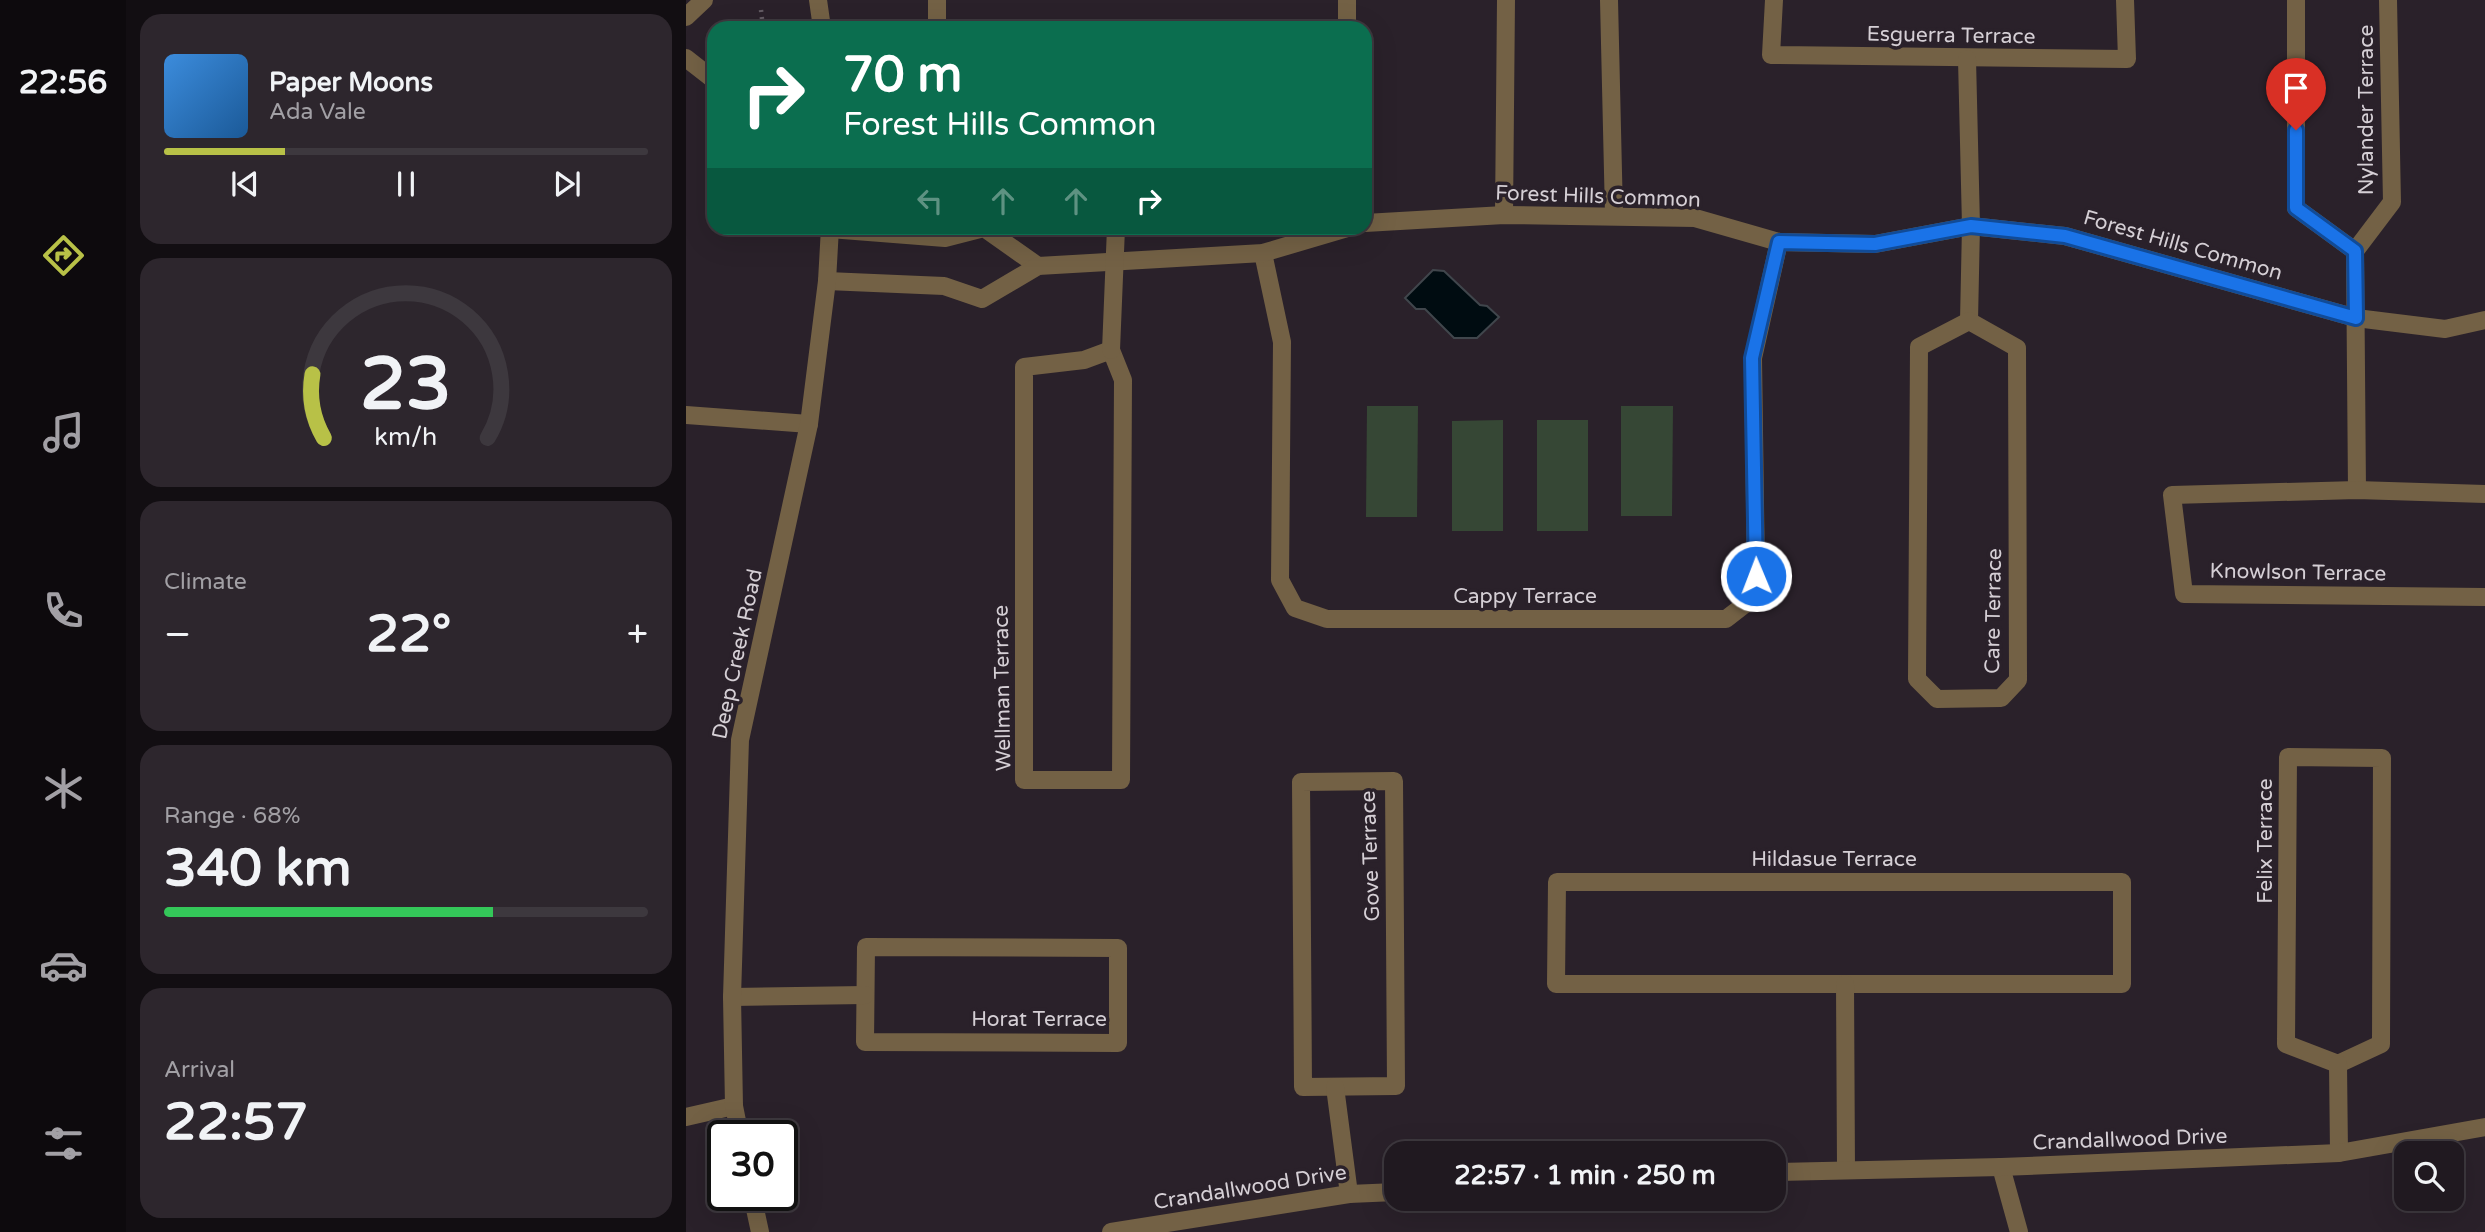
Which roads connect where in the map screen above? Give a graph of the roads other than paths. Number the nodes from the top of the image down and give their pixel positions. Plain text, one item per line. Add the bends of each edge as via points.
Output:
1 (704, 0) edge
2 (818, 0) edge
3 (937, 0) edge
4 (1347, 0) edge
5 (1506, 0) edge
6 (1609, 0) edge
7 (1774, 0) edge
8 (2125, 0) edge
9 (2296, 0) edge
10 (2388, 0) edge
11 (686, 17) edge
12 (821, 21) edge
13 (937, 21) edge
14 (1347, 21) edge
15 (686, 58) edge
16 (1967, 59) junction
17 (707, 74) edge
18 (1504, 215) junction
19 (1614, 215) junction
20 (1372, 223) edge
21 (1971, 226) junction
22 (830, 235) edge
23 (910, 235) edge
24 (957, 235) edge
25 (994, 235) edge
26 (1116, 235) edge
27 (1324, 235) edge
28 (1779, 242) junction
29 (2355, 251) junction
30 (1264, 253) junction
31 (1116, 262) junction
32 (1038, 265) junction
33 (827, 281) junction
34 (2356, 318) junction
35 (2485, 320) edge
36 (1969, 321) junction
37 (1111, 350) junction
38 (686, 415) edge
39 (809, 424) junction
40 (2357, 490) junction
41 (2485, 494) edge
42 (2485, 597) edge
43 (1845, 984) junction
44 (865, 995) junction
45 (732, 997) junction
46 (2338, 1065) junction
47 (1335, 1087) junction
48 (734, 1106) junction
49 (686, 1117) edge
50 (737, 1120) edge
51 (2485, 1127) edge
52 (2339, 1153) junction
53 (2001, 1167) junction
54 (1846, 1169) junction
55 (1786, 1172) edge
56 (1384, 1193) edge
57 (1349, 1194) junction
58 (755, 1211) edge
59 (760, 1232) edge
60 (1111, 1232) edge
61 (2019, 1232) edge

1 - 11 street
2 - 12 street
3 - 13 street
4 - 14 street
5 - 18 street
6 - 19 street
7 - 16 street, Esguerra Terrace via 1771,55
8 - 16 street, Esguerra Terrace via 2127,59
9 - 29 street via 2296,208
10 - 29 street, Nylander Terrace via 2392,202
15 - 17 street
16 - 21 street
18 - 19 street, Forest Hills Common
18 - 20 street, Forest Hills Common
19 - 28 street, Forest Hills Common via 1695,218
21 - 28 street, Forest Hills Common via 1875,244
21 - 34 street, Forest Hills Common via 2065,236
21 - 36 street
22 - 33 street, Deep Creek Road
23 - 24 street
25 - 32 street
26 - 31 street, Wellman Terrace
27 - 30 street
28 - 30 street, Cappy Terrace via 1752,358 1756,576 1744,605 1726,619 1327,619 1295,608 1280,580 1282,342
29 - 34 street
30 - 31 street
31 - 32 street
31 - 37 street, Wellman Terrace
32 - 33 street via 982,299 944,286
33 - 39 street, Deep Creek Road
34 - 35 street, Forest Hills Common via 2445,329
34 - 40 street
36 - 36 street, Care Terrace via 1919,347 1917,679 1937,699 2001,698 2018,680 2017,348
37 - 37 street, Wellman Terrace via 1084,360 1024,367 1024,780 1121,780 1123,380
38 - 39 street
39 - 45 street, Deep Creek Road via 740,740
40 - 41 street, Knowlson Terrace
40 - 42 street, Knowlson Terrace via 2172,495 2184,594
43 - 43 street, Hildasue Terrace via 2122,984 2122,882 1557,882 1556,984
43 - 54 street
44 - 44 street, Horat Terrace via 866,947 1118,948 1118,1042 865,1042
44 - 45 street
45 - 48 street, Deep Creek Road
46 - 46 street, Felix Terrace via 2381,1044 2382,758 2288,757 2286,1044
46 - 52 street
47 - 47 street, Gove Terrace via 1396,1086 1394,781 1301,782 1303,1087
47 - 57 street
48 - 49 street
48 - 50 street, Deep Creek Road
51 - 52 street, Crandallwood Drive
52 - 53 street, Crandallwood Drive
53 - 54 street, Crandallwood Drive
53 - 61 street
54 - 55 street, Crandallwood Drive
56 - 57 street, Crandallwood Drive
57 - 60 street, Crandallwood Drive
58 - 59 street

